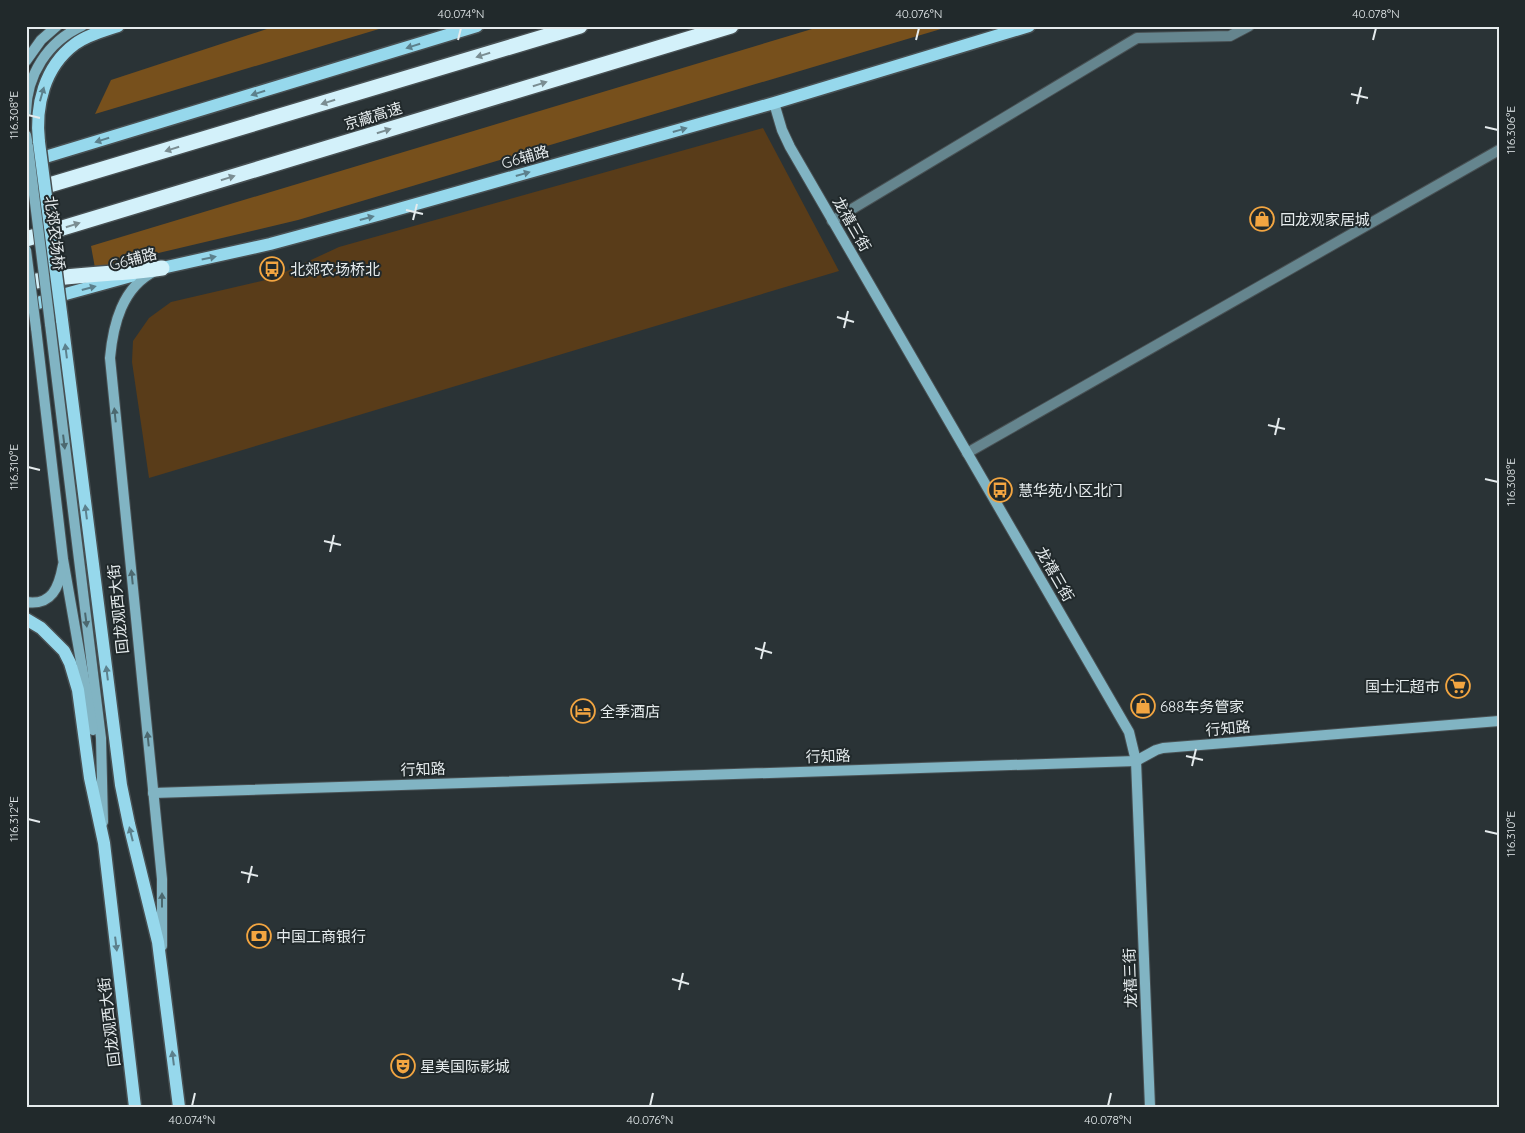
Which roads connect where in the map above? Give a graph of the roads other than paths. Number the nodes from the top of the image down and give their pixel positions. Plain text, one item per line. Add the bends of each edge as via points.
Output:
1 (57, 26) edge
2 (82, 26) edge
3 (118, 26) edge
4 (477, 26) edge
5 (580, 26) edge
6 (731, 26) edge
7 (1029, 26) edge
8 (1250, 26) edge
9 (26, 62) edge
10 (774, 103) junction
11 (26, 112) edge
12 (26, 134) edge
13 (33, 144) edge
14 (1499, 150) edge
15 (26, 163) edge
16 (26, 192) edge
17 (832, 221) junction
18 (26, 239) edge
19 (26, 250) edge
20 (162, 268) junction
21 (26, 283) edge
22 (26, 307) edge
23 (56, 322) junction
24 (36, 328) joint
25 (967, 454) junction
26 (63, 559) junction
27 (26, 602) edge
28 (26, 620) edge
29 (1499, 721) edge
30 (1136, 761) junction
31 (153, 793) junction
32 (103, 815) junction
33 (104, 843) junction
34 (162, 966) junction
35 (135, 1107) edge
36 (179, 1107) edge
37 (1150, 1107) edge

1 - 9 street via 41,40
2 - 11 street via 60,40 43,58 31,80
13 -> 3 main road via 40,98 49,73 76,43
4 -> 15 main road
5 -> 16 highway, 京藏高速
18 -> 6 highway, 京藏高速
7 - 10 main road, G6辅路
8 - 17 street via 1230,36 1137,38
10 - 17 street, 龙禧三街 via 785,137
20 -> 10 main road, G6辅路 via 372,217
12 - 13 street
13 - 23 main road, 北郊农场桥, bridge
14 - 25 street
17 - 25 street, 龙禧三街
19 - 24 street, 北郊农场桥, bridge
20 - 21 highway
22 -> 20 main road, G6辅路
31 -> 20 street, 回龙观西大街 via 110,358 114,329 129,293 142,280
23 -> 32 street, 回龙观西大街 via 101,738
34 -> 23 main road, 回龙观西大街 via 122,792
24 - 26 street, 回龙观西大街
25 - 30 street, 龙禧三街 via 1129,732
26 - 27 street via 59,582 52,594 38,603
26 - 32 street, 回龙观西大街 via 88,698
28 - 33 main road via 59,644 75,677 90,778
29 - 30 street, 行知路 via 1163,748
30 - 31 street, 行知路
30 - 37 street, 龙禧三街
34 -> 31 street, 回龙观西大街 via 162,879
32 - 33 street, 回龙观西大街
33 -> 35 main road, 回龙观西大街
36 -> 34 main road, 回龙观西大街

